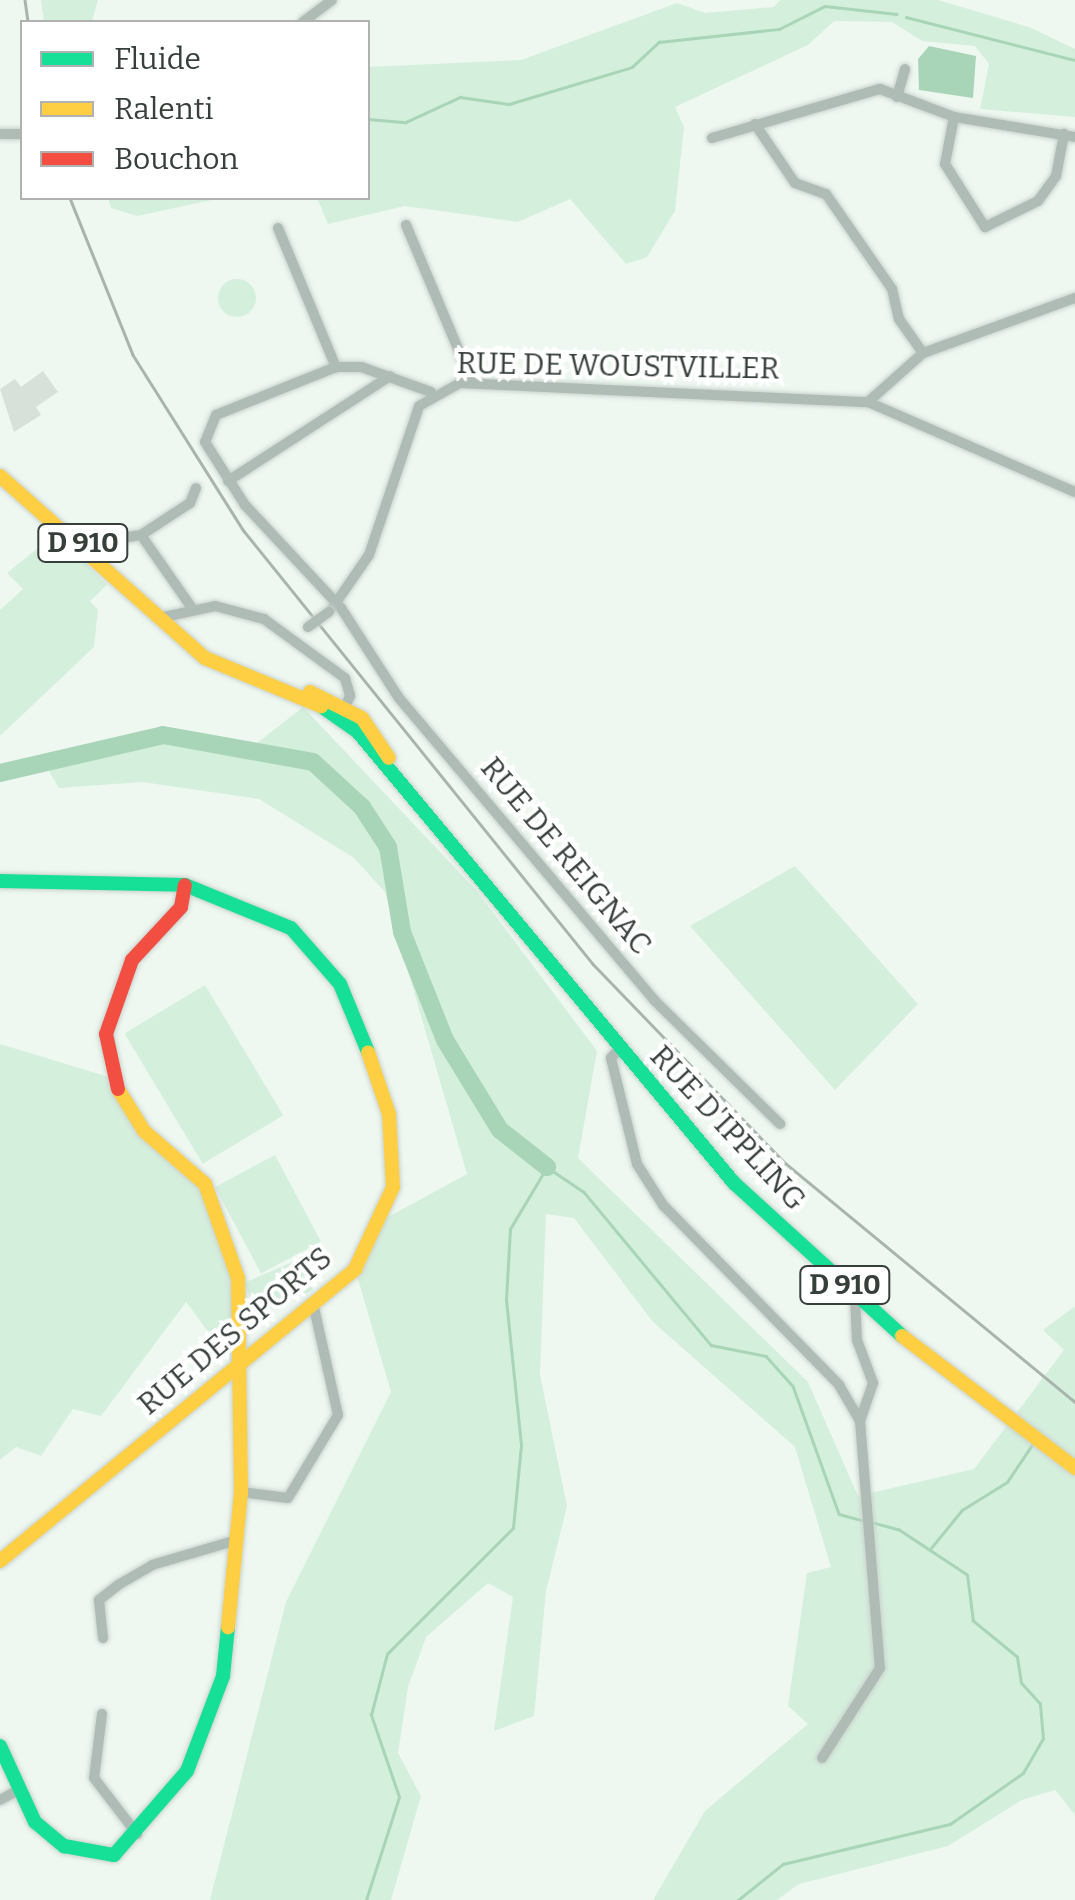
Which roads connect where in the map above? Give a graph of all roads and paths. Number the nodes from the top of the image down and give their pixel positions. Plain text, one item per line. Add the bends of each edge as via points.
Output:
1 (332, 0) edge
2 (306, 20) edge
3 (906, 70) dead end
4 (897, 96) junction
5 (954, 117) junction
6 (755, 124) junction
7 (1069, 136) edge
8 (712, 138) dead end
9 (406, 224) dead end
10 (278, 228) dead end
11 (1075, 298) edge
12 (923, 353) junction
13 (336, 367) junction
14 (390, 376) junction
15 (472, 382) junction
16 (431, 392) junction
17 (868, 402) junction
18 (0, 476) edge
19 (228, 481) junction
20 (196, 488) dead end
21 (1075, 492) edge
22 (141, 536) junction
23 (83, 544) junction
24 (332, 607) junction
25 (192, 608) junction
26 (159, 618) junction
27 (294, 637) junction
28 (343, 711) junction
29 (0, 881) edge
30 (185, 886) junction
31 (619, 1050) junction
32 (780, 1124) dead end
33 (856, 1295) junction
34 (314, 1308) junction
35 (236, 1370) junction
36 (860, 1420) junction
37 (1075, 1468) edge
38 (242, 1492) junction
39 (237, 1540) junction
40 (0, 1561) edge
41 (104, 1638) dead end
42 (102, 1714) dead end
43 (0, 1746) edge
44 (822, 1758) dead end
45 (16, 1791) junction
46 (0, 1800) edge
47 (138, 1835) junction

1 - 2 street
3 - 4 street
4 - 5 street
4 - 6 street via 863,89
5 - 7 street
5 - 7 street via 945,164 984,227 1038,201 1056,176
6 - 8 street
6 - 12 street via 795,183 826,194 892,289 898,319
9 - 15 street
10 - 13 street
11 - 12 street
12 - 17 street
13 - 14 street
13 - 19 street, RUE DE REIGNAC via 210,420 205,442
14 - 16 street
14 - 19 street
15 - 16 street, RUE DE WOUSTVILLER
15 - 17 street, RUE DE WOUSTVILLER
16 - 24 street, RUE DE WOUSTVILLER via 416,414 369,555
17 - 21 street, RUE DE WOUSTVILLER
18 - 23 street, RUE D'IPPLING / D 910
19 - 24 street, RUE DE REIGNAC
20 - 22 street via 184,508
22 - 23 street
22 - 25 street
23 - 26 street, RUE D'IPPLING / D 910
24 - 27 street, RUE DE WOUSTVILLER, bridge
24 - 32 street, RUE DE REIGNAC via 399,698 628,968
25 - 26 street
25 - 27 street via 239,610
26 - 28 street, RUE D'IPPLING / D 910 via 218,666
27 - 28 street via 345,678
28 - 31 street, RUE D'IPPLING / D 910 via 374,731 395,770
29 - 30 street, RUE DES SPORTS
30 - 34 street, RUE DES SPORTS via 291,928 340,984 388,1114 393,1187 355,1269
30 - 35 street via 182,907 132,960 106,1034 112,1078 144,1131 205,1184 227,1234 238,1278
31 - 33 street, RUE D'IPPLING / D 910 via 715,1163
31 - 36 street via 611,1058 622,1121 663,1205 839,1385
33 - 36 street via 857,1340 873,1383
33 - 37 street, RUE D'IPPLING / D 910
34 - 35 street, RUE DES SPORTS
34 - 38 street via 338,1415 288,1498
35 - 38 street
35 - 40 street, RUE DES SPORTS
36 - 44 street via 880,1668
38 - 39 street
39 - 41 street via 152,1565 118,1585 99,1600
39 - 47 street via 223,1676 207,1727 188,1772
42 - 47 street via 94,1778
43 - 45 street
45 - 46 street
45 - 47 street via 35,1822 64,1846 114,1854

